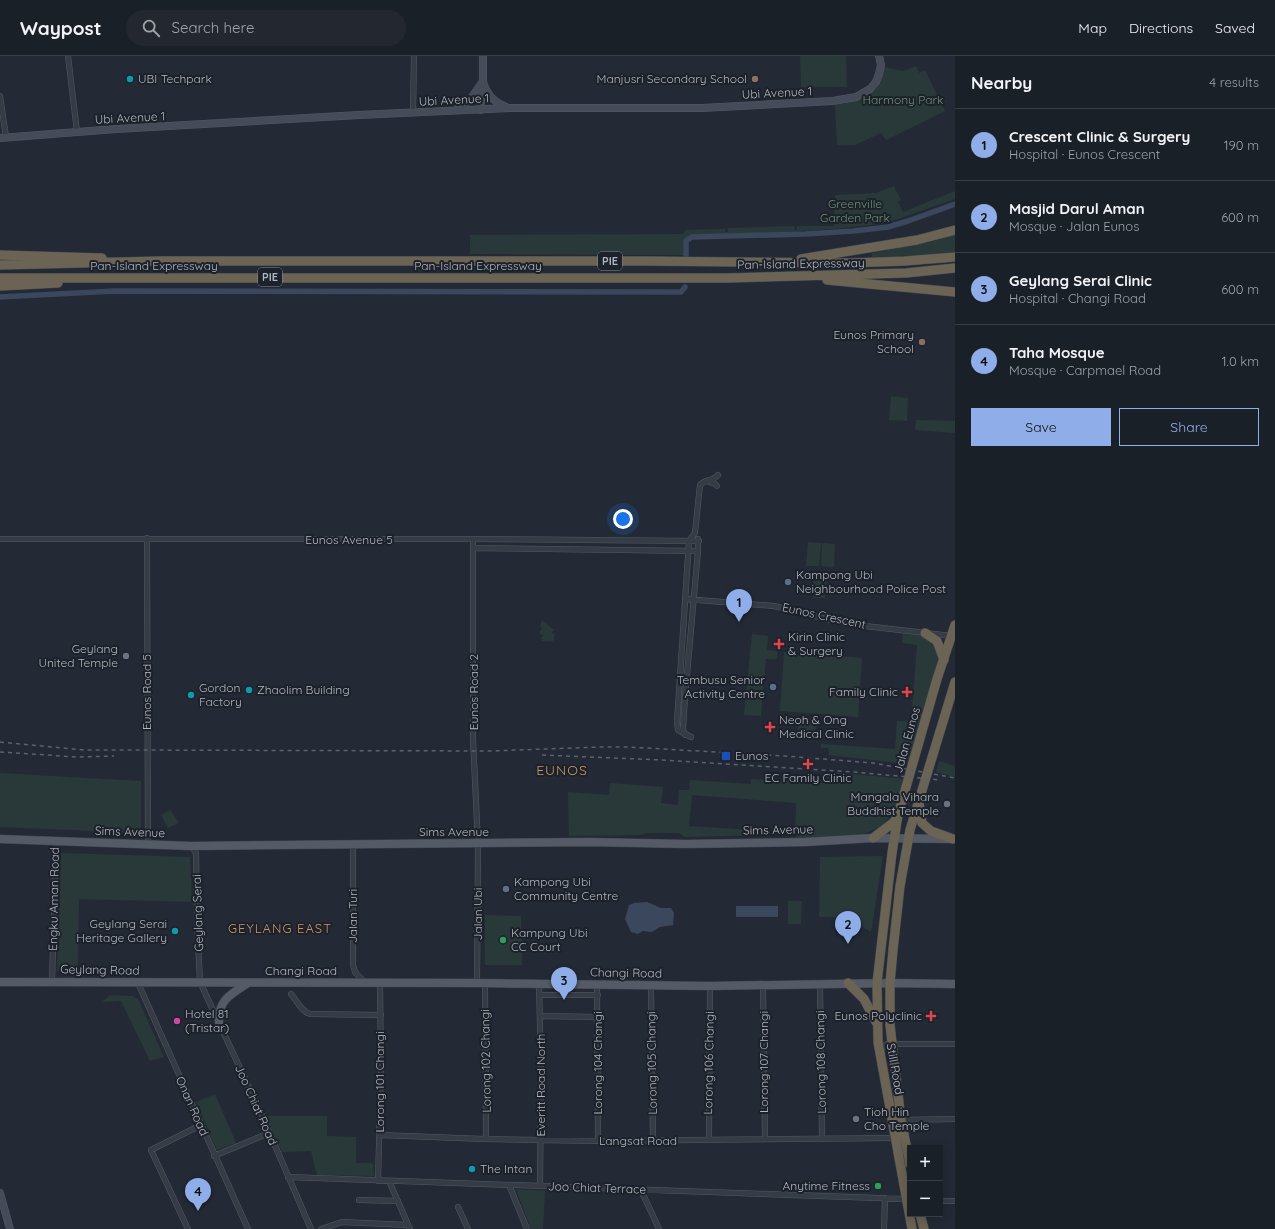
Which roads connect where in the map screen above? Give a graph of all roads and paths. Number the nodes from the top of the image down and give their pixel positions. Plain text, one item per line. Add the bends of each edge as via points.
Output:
1 (68, 56) edge
2 (414, 56) edge
3 (483, 56) edge
4 (879, 56) edge
5 (483, 80) junction
6 (0, 96) edge
7 (509, 108) junction
8 (480, 110) junction
9 (454, 111) junction
10 (413, 113) junction
11 (77, 132) junction
12 (3, 138) edge
13 (955, 230) edge
14 (0, 255) edge
15 (955, 257) edge
16 (161, 261) junction
17 (788, 262) junction
18 (0, 265) edge
19 (955, 268) edge
20 (790, 276) junction
21 (0, 278) edge
22 (70, 278) junction
23 (0, 286) edge
24 (955, 292) edge
25 (718, 475) dead end
26 (706, 481) junction
27 (717, 486) dead end
28 (694, 533) junction
29 (147, 538) junction
30 (0, 539) edge
31 (473, 539) junction
32 (689, 541) junction
33 (698, 541) junction
34 (473, 548) junction
35 (688, 551) junction
36 (698, 551) junction
37 (685, 599) junction
38 (693, 600) junction
39 (955, 625) edge
40 (925, 633) junction
41 (953, 636) edge
42 (944, 660) junction
43 (955, 682) edge
44 (952, 703) edge
45 (685, 735) junction
46 (691, 737) dead end
47 (919, 797) junction
48 (898, 815) junction
49 (873, 838) junction
50 (894, 838) junction
51 (0, 839) edge
52 (908, 839) junction
53 (954, 839) edge
54 (56, 841) junction
55 (478, 844) junction
56 (148, 845) junction
57 (353, 845) junction
58 (190, 846) junction
59 (0, 982) edge
60 (52, 982) junction
61 (200, 982) junction
62 (138, 983) junction
63 (248, 983) junction
64 (481, 983) junction
65 (878, 983) junction
66 (890, 983) junction
67 (366, 984) junction
68 (380, 984) junction
69 (539, 984) junction
70 (820, 984) junction
71 (848, 984) junction
72 (955, 984) edge
73 (597, 985) junction
74 (764, 985) junction
75 (651, 986) junction
76 (710, 986) junction
77 (291, 994) dead end
78 (540, 995) junction
79 (598, 995) junction
80 (380, 1015) junction
81 (540, 1016) junction
82 (598, 1017) junction
83 (219, 1022) junction
84 (877, 1025) junction
85 (891, 1044) junction
86 (955, 1044) edge
87 (881, 1058) junction
88 (894, 1060) junction
89 (955, 1119) edge
90 (901, 1120) junction
91 (201, 1125) junction
92 (269, 1133) junction
93 (380, 1135) junction
94 (895, 1138) junction
95 (486, 1139) junction
96 (765, 1139) junction
97 (822, 1139) junction
98 (541, 1140) junction
99 (708, 1140) junction
100 (598, 1141) junction
101 (653, 1141) junction
102 (907, 1149) edge
103 (214, 1156) junction
104 (288, 1177) junction
105 (378, 1181) junction
106 (389, 1181) junction
107 (508, 1185) junction
108 (540, 1186) junction
109 (642, 1190) junction
110 (0, 1193) edge
111 (885, 1198) junction
112 (906, 1199) junction
113 (359, 1200) dead end
114 (398, 1201) junction
115 (943, 1201) edge
116 (955, 1201) edge
117 (458, 1207) dead end
118 (921, 1217) edge
119 (409, 1227) edge
120 (10, 1229) edge
121 (188, 1229) edge
122 (248, 1229) edge
123 (311, 1229) edge
124 (321, 1229) edge
125 (468, 1229) edge
126 (527, 1229) edge
127 (659, 1229) edge
128 (884, 1229) edge
129 (912, 1229) edge
130 (924, 1229) edge

1 - 11 street
2 - 10 street
3 - 5 street
4 - 7 street, Ubi Avenue 1 via 880,72 873,85 862,95 845,99 702,108
5 - 7 street via 492,99
5 - 8 street
5 - 9 street via 470,100
6 - 12 street
7 - 8 street, Ubi Avenue 1
8 - 9 street, Ubi Avenue 1
9 - 10 street, Ubi Avenue 1
10 - 11 street, Ubi Avenue 1
11 - 12 street, Ubi Avenue 1
13 - 17 highway via 877,248 809,256
14 - 16 highway
15 - 17 highway, Pan-Island Expressway / PIE via 850,263
16 - 17 highway, Pan-Island Expressway / PIE
16 - 18 highway, Pan-Island Expressway / PIE
19 - 20 highway, Pan-Island Expressway / PIE via 906,273
20 - 22 highway, Pan-Island Expressway / PIE
20 - 24 highway
21 - 22 highway, Pan-Island Expressway / PIE
22 - 23 highway via 59,283
25 - 26 street
26 - 27 street
26 - 28 street via 701,483 700,487
28 - 32 street
28 - 33 street
29 - 30 street, Eunos Avenue 5
29 - 31 street, Eunos Avenue 5
29 - 56 street, Eunos Road 5
31 - 32 street, Eunos Avenue 5
31 - 34 street, Eunos Road 2
32 - 33 street, Eunos Avenue 5
32 - 35 street
33 - 36 street
34 - 35 street
34 - 55 street, Eunos Road 2 via 474,739
35 - 36 street
35 - 37 street
36 - 38 street
37 - 38 street, Eunos Crescent
37 - 45 street via 677,722 678,730
38 - 40 street, Eunos Crescent via 774,606 831,620
38 - 45 street via 683,729
39 - 41 highway, Jalan Eunos
40 - 41 street, Eunos Crescent
40 - 42 highway via 937,642
41 - 42 highway, Jalan Eunos
42 - 48 highway, Jalan Eunos
43 - 44 highway
44 - 47 highway
45 - 46 street
47 - 52 highway
47 - 53 highway via 922,823 931,831
48 - 49 highway via 894,822
48 - 50 highway, Jalan Eunos
49 - 50 main road, Sims Avenue
49 - 55 main road, Sims Avenue via 718,844
50 - 52 main road, Sims Avenue
50 - 65 highway, Jalan Eunos
51 - 54 main road, Sims Avenue
52 - 53 main road, Sims Avenue
52 - 66 highway
54 - 56 main road, Sims Avenue
54 - 60 street, Engku Aman Road
55 - 57 main road, Sims Avenue
55 - 64 street, Jalan Ubi
56 - 58 main road, Sims Avenue
57 - 58 main road, Sims Avenue
57 - 67 street, Jalan Turi via 354,965 355,972
58 - 61 street, Geylang Serai via 196,853
59 - 60 main road, Geylang Road
60 - 62 main road, Geylang Road
61 - 62 main road, Geylang Road
61 - 63 main road, Changi Road
61 - 83 street, Joo Chiat Road
62 - 91 street, Onan Road
63 - 67 main road, Changi Road
63 - 83 main road via 223,1002
64 - 68 main road, Changi Road
64 - 69 main road, Changi Road
64 - 95 street, Lorong 102 Changi via 485,1031
65 - 66 main road, Changi Road
65 - 71 main road, Changi Road
65 - 84 highway, Still Road
66 - 72 main road, Changi Road
66 - 85 highway, Still Road
67 - 68 main road, Changi Road
68 - 80 street, Lorong 101 Changi
69 - 73 main road, Changi Road
69 - 78 street, Everitt Road North
70 - 71 main road, Changi Road
70 - 74 main road, Changi Road
70 - 97 street, Lorong 108 Changi
71 - 84 highway via 864,999
73 - 75 main road, Changi Road
73 - 79 street, Lorong 104 Changi
74 - 76 main road, Changi Road
74 - 96 street, Lorong 107 Changi
75 - 76 main road, Changi Road
75 - 101 street, Lorong 105 Changi
76 - 99 street, Lorong 106 Changi
77 - 80 street via 310,1014
78 - 79 street
78 - 81 street, Everitt Road North
79 - 82 street, Lorong 104 Changi
80 - 93 street, Lorong 101 Changi
81 - 82 street
81 - 98 street, Everitt Road North
82 - 100 street, Lorong 104 Changi
83 - 92 street, Joo Chiat Road
84 - 87 highway, Still Road
85 - 86 street
85 - 87 street via 885,1045
85 - 88 highway, Still Road
87 - 88 highway via 883,1060 888,1057
87 - 94 highway, Still Road
88 - 90 highway, Still Road
89 - 90 street
90 - 102 highway, Still Road
91 - 103 street, Onan Road
91 - 121 street via 151,1150
92 - 103 street
92 - 104 street, Joo Chiat Road
93 - 95 street, Langsat Road
93 - 105 street, Lorong 101 Changi
94 - 97 street, Langsat Road
94 - 112 highway, Still Road
95 - 98 street, Langsat Road
96 - 97 street, Langsat Road
96 - 99 street, Langsat Road
98 - 100 street, Langsat Road
98 - 108 street, Everitt Road North
99 - 101 street, Langsat Road
100 - 101 street, Langsat Road
103 - 122 street, Onan Road
104 - 105 street, Joo Chiat Terrace
104 - 123 street, Joo Chiat Road
105 - 106 street, Joo Chiat Terrace
106 - 107 street, Joo Chiat Terrace
106 - 114 street
107 - 108 street, Joo Chiat Terrace
107 - 126 street
108 - 109 street, Joo Chiat Terrace
109 - 111 street, Joo Chiat Terrace
109 - 127 street
110 - 120 street
111 - 112 street, Joo Chiat Terrace
111 - 128 street
112 - 129 highway, Still Road
113 - 114 street
114 - 119 street
115 - 116 street
117 - 125 street
118 - 130 highway
119 - 124 street via 342,1222

